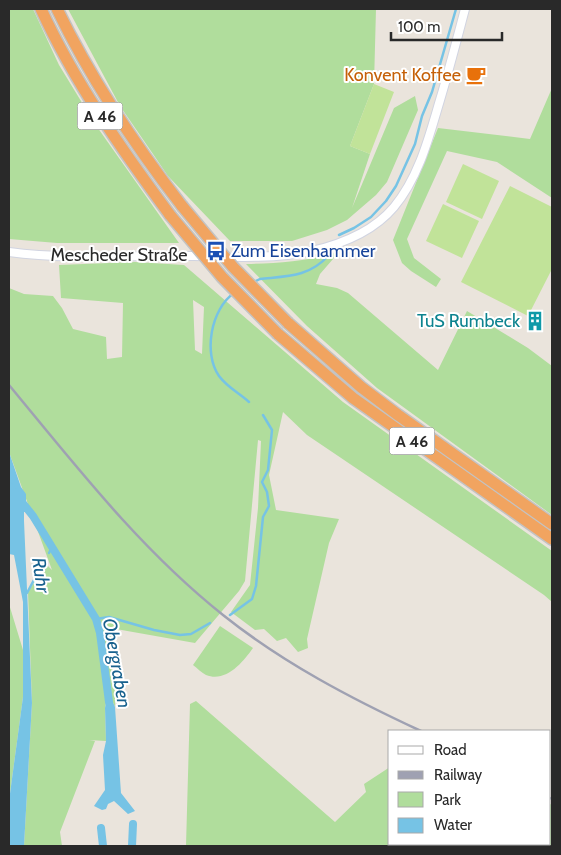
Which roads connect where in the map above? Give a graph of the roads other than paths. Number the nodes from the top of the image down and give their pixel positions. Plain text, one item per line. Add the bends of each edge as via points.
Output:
1 (41, 9) edge
2 (57, 9) edge
3 (465, 9) edge
4 (9, 252) edge
5 (552, 524) edge
6 (552, 539) edge

1 - 6 highway, A 46, bridge via 102,118 170,215 222,277 278,334 353,398
2 - 5 highway, A 46, bridge via 114,111 156,172 233,267 288,324 329,360 443,448
3 - 4 street, Mescheder Straße via 433,125 416,171 393,208 361,233 310,251 267,256 69,256

